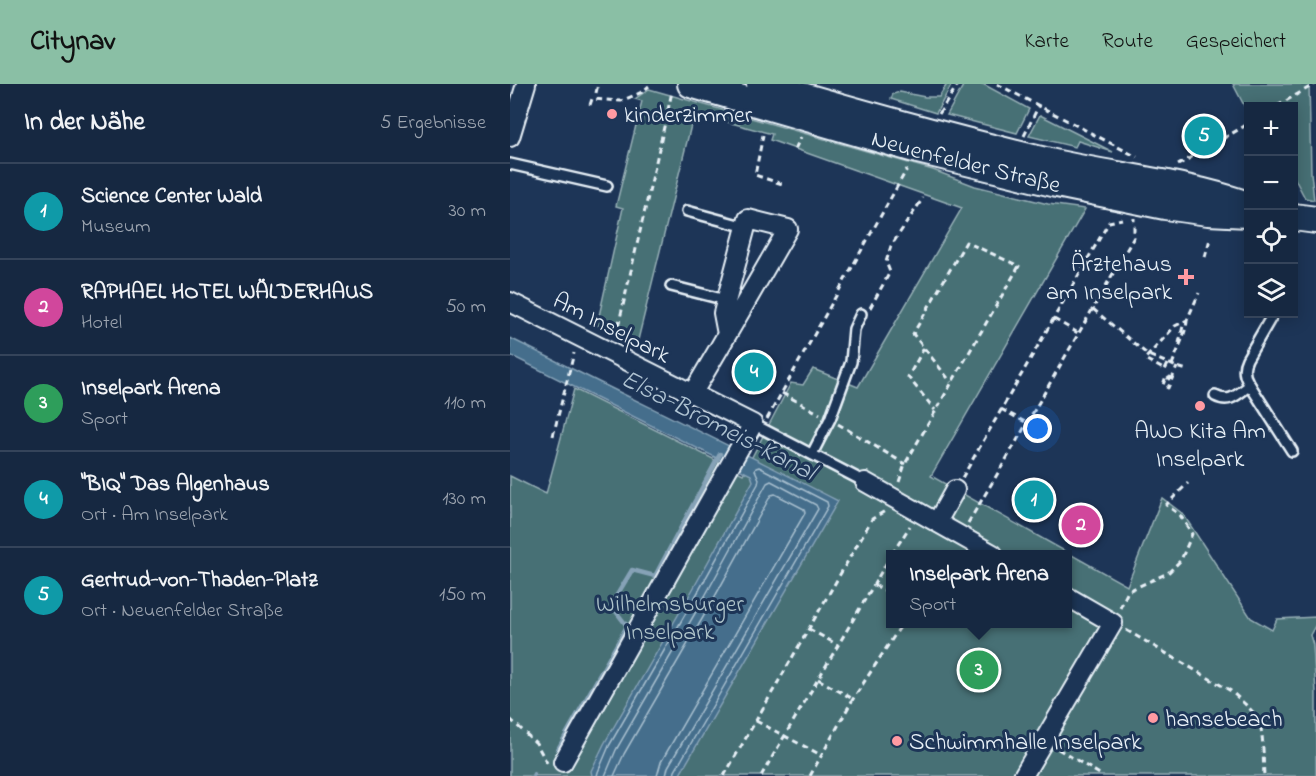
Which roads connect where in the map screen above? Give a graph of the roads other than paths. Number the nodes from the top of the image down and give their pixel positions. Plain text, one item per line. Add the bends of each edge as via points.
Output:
1 (526, 84) edge
2 (760, 84) edge
3 (682, 88) edge
4 (510, 137) edge
5 (510, 164) edge
6 (608, 186) dead end
7 (1244, 204) edge
8 (687, 211) dead end
9 (1244, 214) edge
10 (746, 227) junction
11 (670, 286) dead end
12 (726, 300) junction
13 (510, 302) edge
14 (861, 314) road end
15 (1271, 318) edge
16 (727, 334) junction
17 (1250, 385) junction
18 (692, 394) junction
19 (1215, 396) dead end
20 (753, 430) junction
21 (1291, 448) dead end
22 (812, 454) junction
23 (866, 482) joint
24 (955, 490) road end
25 (937, 522) junction
26 (984, 550) edge
27 (1072, 599) edge
28 (556, 765) road end
29 (1023, 776) edge

1 - 4 street
2 - 7 main road, Neuenfelder Straße via 928,132
3 - 9 main road, Neuenfelder Straße via 1057,184 1165,206
5 - 6 lane
8 - 10 lane
10 - 12 street
10 - 16 street via 748,219 788,229
11 - 12 lane
12 - 16 street via 723,313
13 - 18 street, Am Inselpark
14 - 22 lane via 854,329 851,362
15 - 17 lane via 1246,359 1245,375
16 - 18 street
17 - 19 lane via 1231,398
17 - 21 lane
18 - 20 street, Am Inselpark
20 - 22 lane, Am Inselpark
20 - 28 street
22 - 23 lane, Am Inselpark
23 - 25 street
24 - 25 street
25 - 26 street
27 - 29 street via 1113,622

